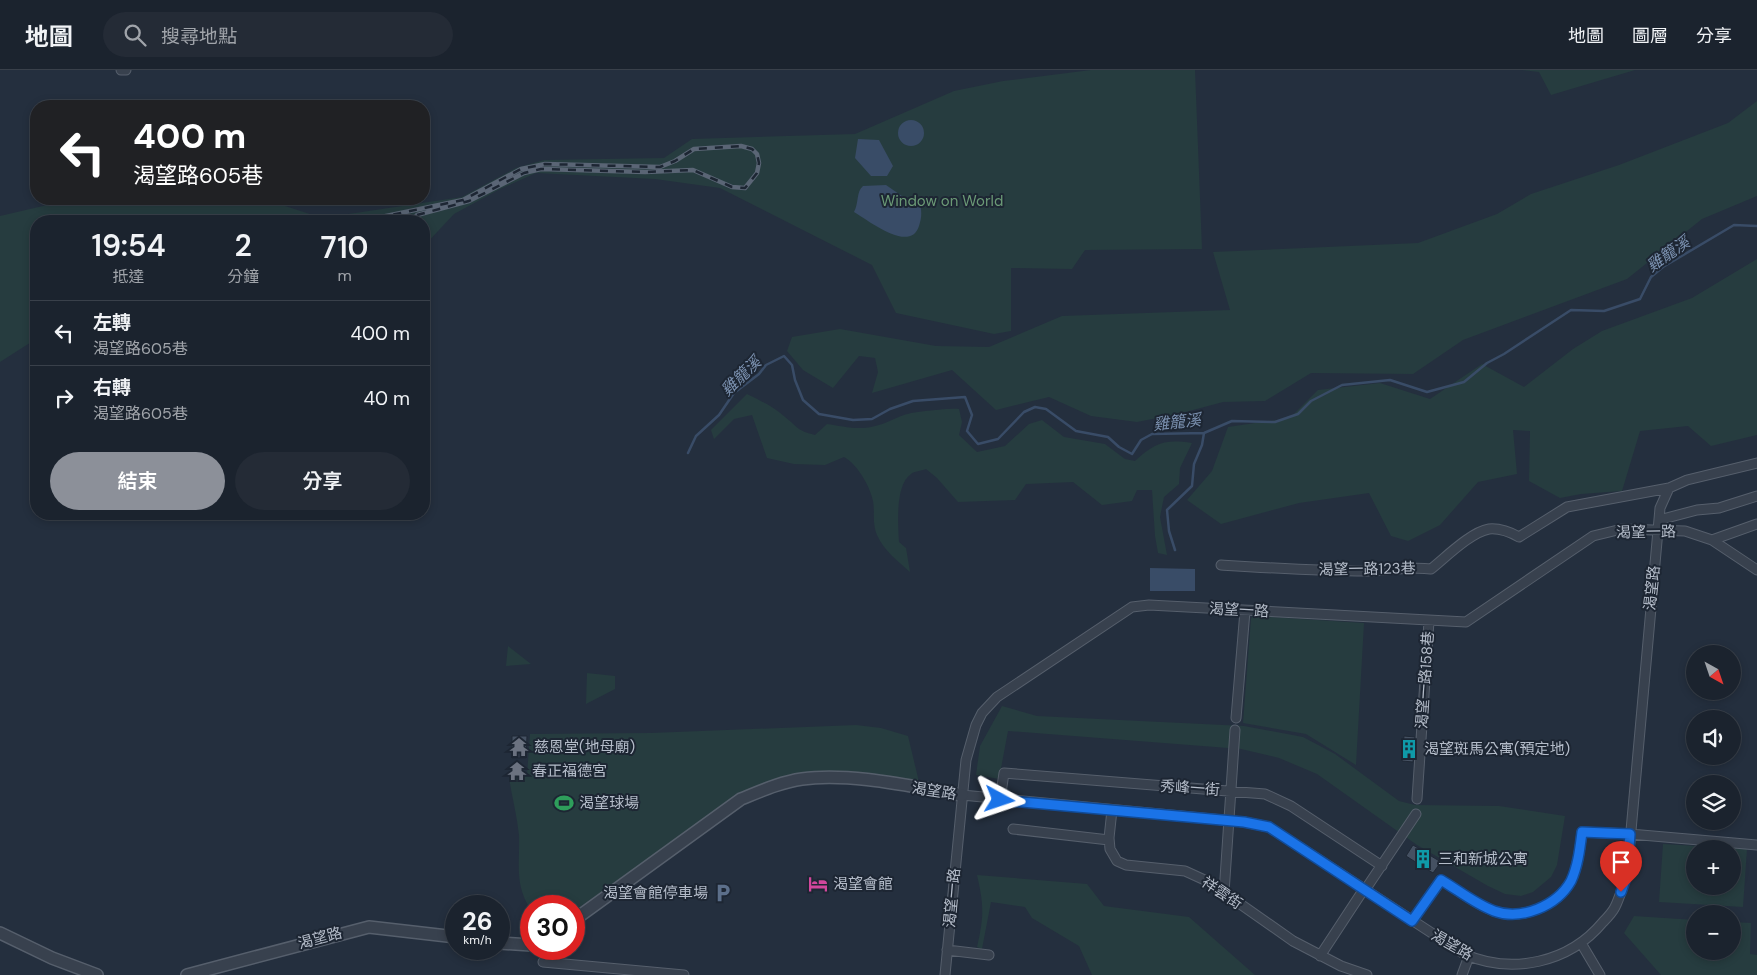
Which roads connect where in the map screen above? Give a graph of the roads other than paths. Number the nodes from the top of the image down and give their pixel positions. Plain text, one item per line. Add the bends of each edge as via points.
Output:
1 (1757, 463) edge
2 (1669, 488) junction
3 (1757, 496) edge
4 (1757, 524) edge
5 (1659, 525) junction
6 (1712, 540) junction
7 (1221, 564) dead end
8 (1757, 570) edge
9 (1246, 610) junction
10 (1429, 621) junction
11 (1094, 632) junction
12 (1093, 643) dead end
13 (1236, 718) dead end
14 (1236, 730) dead end
15 (1231, 790) junction
16 (1420, 794) dead end
17 (962, 795) junction
18 (1000, 800) junction
19 (1112, 810) junction
20 (1416, 814) dead end
21 (1229, 820) junction
22 (1013, 829) dead end
23 (1630, 834) junction
24 (1109, 840) junction
25 (1757, 845) edge
26 (1382, 866) junction
27 (1365, 890) junction
28 (1224, 893) junction
29 (585, 912) edge
30 (1412, 921) junction
31 (0, 933) edge
32 (445, 936) edge
33 (1580, 943) junction
34 (947, 950) junction
35 (989, 955) dead end
36 (1320, 956) junction
37 (1469, 956) junction
38 (543, 962) dead end
39 (98, 975) edge
40 (187, 975) edge
41 (684, 975) edge
42 (945, 975) edge
43 (1367, 975) edge
44 (1462, 975) edge
45 (1600, 975) edge

1 - 2 street via 1688,480
2 - 5 street, 渴望路 via 1660,508
2 - 7 street, 渴望一路123巷 via 1567,507 1519,537 1506,530 1483,531 1431,568 1319,571
3 - 5 street via 1719,508 1697,510
4 - 6 street
5 - 6 street, 渴望一路
5 - 10 street, 渴望一路 via 1593,536 1470,625
5 - 23 street, 渴望路
6 - 8 street, 渴望一路
9 - 10 street, 渴望一路
9 - 11 street, 渴望一路 via 1132,607
9 - 13 street
10 - 16 street, 渴望一路158巷
11 - 12 street
11 - 17 street, 渴望一路 via 1053,663 997,696 982,713 966,760
14 - 15 street
15 - 18 street, 秀峰一街 via 1004,774
15 - 21 street
15 - 26 street, 秀峰一街 via 1265,794 1291,806
17 - 18 street, 渴望路
17 - 29 street, 渴望路 via 824,777 768,787 741,799
17 - 34 street, 渴望一路
18 - 19 street, 渴望路
19 - 21 street, 渴望路
19 - 24 street
20 - 26 street
21 - 27 street, 渴望路 via 1269,827
21 - 28 street
22 - 24 street
23 - 25 street
23 - 30 street via 1582,832 1578,862 1570,882 1552,901 1530,912 1510,915 1493,911 1441,880
23 - 33 street, 渴望路 via 1627,875 1615,908 1595,932
24 - 28 street, 祥雲街 via 1117,861 1126,865 1185,871
26 - 27 street
27 - 30 street, 渴望路
27 - 36 street
28 - 36 street, 祥雲街
30 - 37 street, 渴望路
31 - 39 street
32 - 40 street, 渴望路 via 369,926
33 - 37 street, 渴望路 via 1534,964 1505,965 1481,962
33 - 45 street
34 - 35 street
34 - 42 street, 渴望一路
36 - 43 street, 祥雲街
37 - 44 street
38 - 41 street

